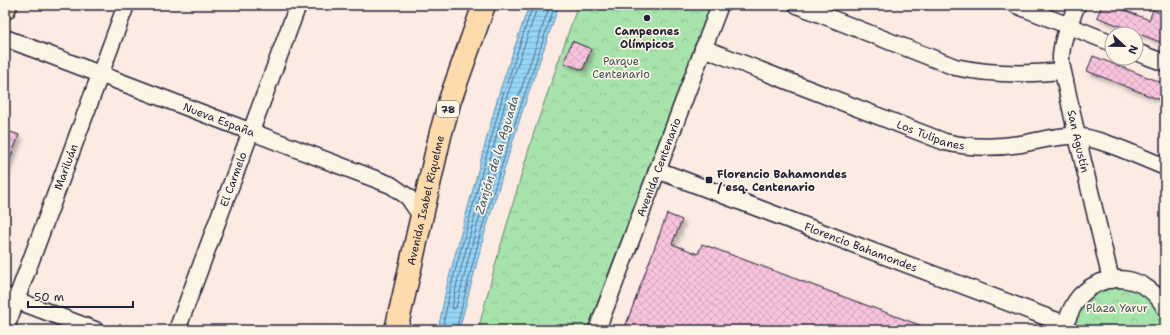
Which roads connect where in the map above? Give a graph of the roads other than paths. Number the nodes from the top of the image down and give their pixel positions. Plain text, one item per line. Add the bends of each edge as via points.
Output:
1 (7, 5) edge
2 (126, 5) edge
3 (298, 5) edge
4 (484, 5) edge
5 (720, 5) edge
6 (797, 5) edge
7 (1016, 5) edge
8 (1077, 5) edge
9 (5, 9) edge
10 (1069, 26) junction
11 (5, 38) edge
12 (1104, 39) edge
13 (703, 48) junction
14 (1144, 55) edge
15 (1165, 63) edge
16 (1062, 71) junction
17 (100, 74) junction
18 (251, 132) junction
19 (1077, 136) junction
20 (1165, 167) edge
21 (657, 170) junction
22 (421, 216) junction
23 (1111, 280) junction
24 (11, 298) edge
25 (1164, 304) edge
26 (1064, 327) edge
27 (6, 330) edge
28 (95, 330) edge
29 (177, 330) edge
30 (396, 330) edge
31 (597, 330) edge

1 - 9 main road
2 - 17 street, Mariluán
3 - 18 street, El Carmelo
4 - 22 highway, Avenida Isabel Riquelme / 78 via 450,100
5 - 13 street, Avenida Centenario
6 - 16 street via 955,67 1001,74
7 - 10 street
8 - 10 street, San Agustín
10 - 12 street
10 - 16 street, San Agustín via 1062,47
11 - 17 street, Nueva España
13 - 19 street, Los Tulipanes via 952,144 990,147 1060,136
13 - 21 street, Avenida Centenario
14 - 15 street
16 - 19 street, San Agustín
17 - 18 street, Nueva España
17 - 24 street, Mariluán
18 - 22 street, Nueva España via 391,185 408,197
18 - 29 street, El Carmelo
19 - 20 street, Los Tulipanes via 1098,140
19 - 23 street, San Agustín
21 - 26 street, Florencio Bahamondes
21 - 31 street, Avenida Centenario
22 - 30 highway, Avenida Isabel Riquelme / 78
23 - 25 street via 1127,280 1141,284
23 - 26 street via 1092,286 1081,295
24 - 27 street, Mariluán
24 - 28 street

